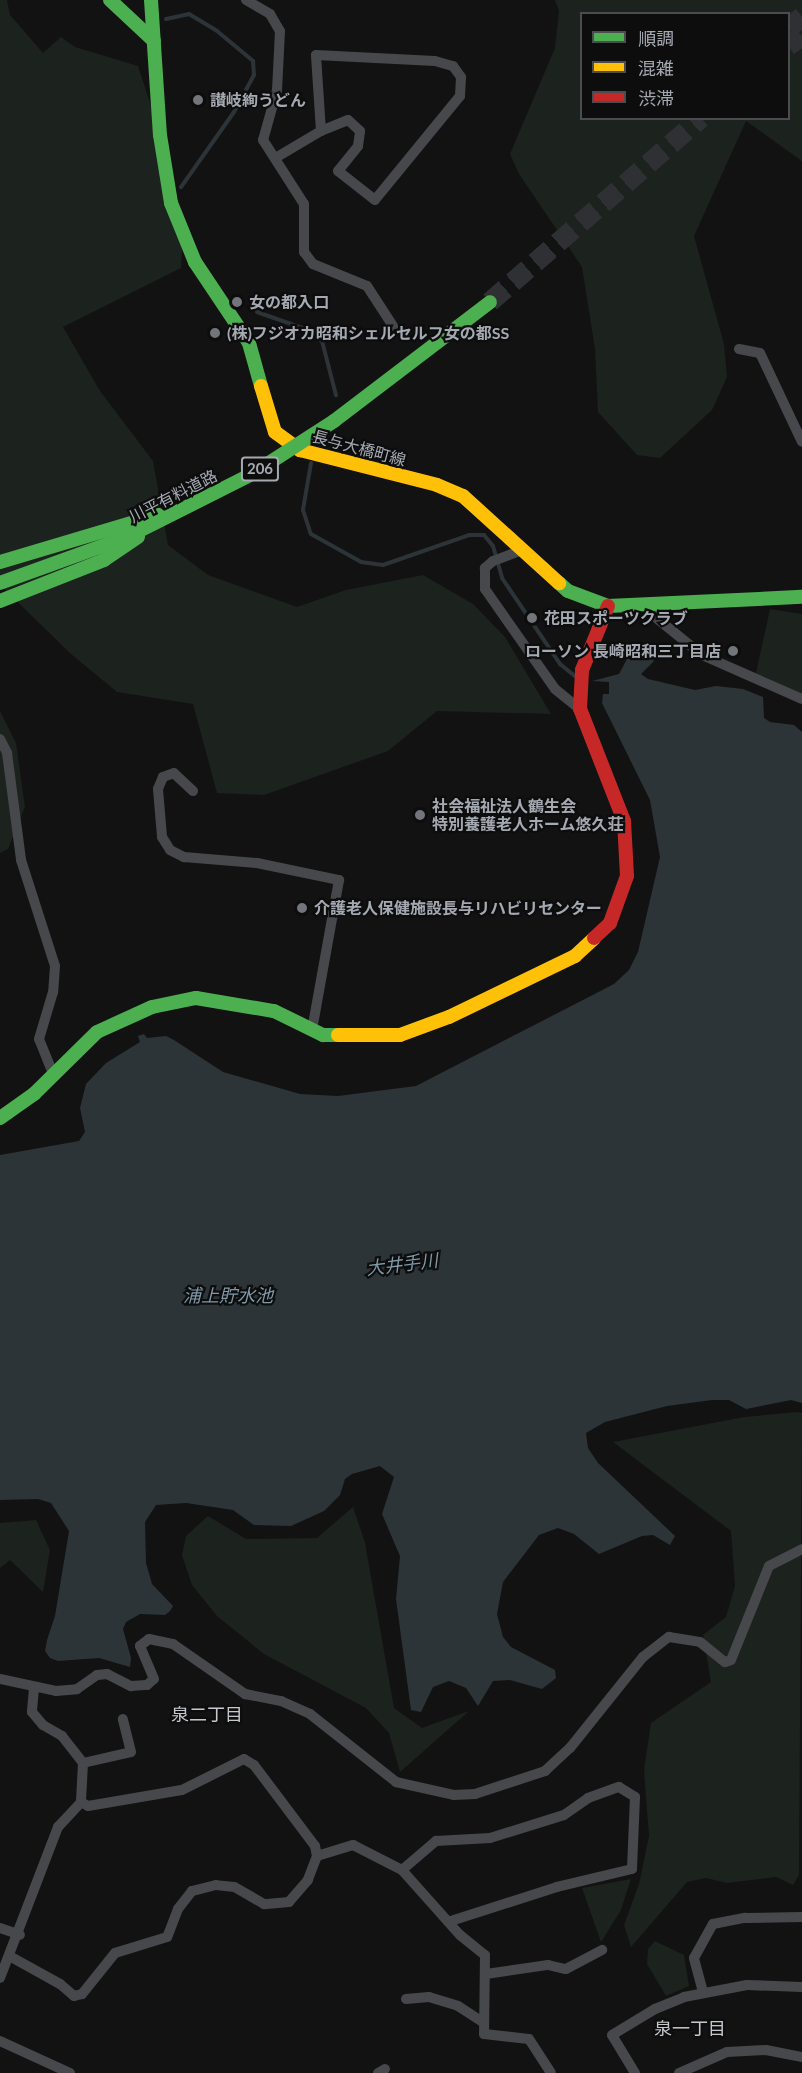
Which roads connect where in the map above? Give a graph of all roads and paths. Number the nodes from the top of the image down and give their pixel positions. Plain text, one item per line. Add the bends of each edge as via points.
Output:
1 (110, 0) edge
2 (151, 0) edge
3 (246, 0) edge
4 (154, 41) junction
5 (321, 131) junction
6 (277, 157) junction
7 (488, 298) tunnel mouth
8 (393, 326) dead end
9 (740, 349) dead end
10 (802, 442) edge
11 (157, 520) junction
12 (522, 550) junction
13 (0, 562) edge
14 (0, 575) edge
15 (0, 583) edge
16 (802, 597) edge
17 (0, 601) edge
18 (646, 603) junction
19 (608, 606) junction
20 (802, 699) edge
21 (580, 709) junction
22 (0, 739) edge
23 (192, 791) dead end
24 (312, 1030) junction
25 (53, 1074) junction
26 (0, 1118) edge
27 (802, 1549) edge
28 (0, 1680) edge
29 (34, 1688) junction
30 (123, 1719) dead end
31 (83, 1763) junction
32 (81, 1802) junction
33 (318, 1857) junction
34 (402, 1870) junction
35 (802, 1917) edge
36 (448, 1922) junction
37 (0, 1928) edge
38 (20, 1935) junction
39 (603, 1950) dead end
40 (11, 1957) junction
41 (486, 1974) junction
42 (1, 1975) edge
43 (802, 1987) edge
44 (703, 1992) junction
45 (406, 1999) dead end
46 (484, 2023) junction
47 (0, 2042) edge
48 (802, 2057) edge
49 (70, 2073) edge
50 (551, 2073) edge
51 (635, 2073) edge
52 (679, 2073) edge

1 - 4 main road
2 - 4 main road, 長与大橋町線
3 - 6 street via 270,14 280,31 277,90 263,140
4 - 12 main road, 長与大橋町線 via 164,174 171,203 195,262 249,343 275,432 300,450 329,460 437,485 463,496
5 - 5 street via 316,55 435,61 453,66 461,77 460,96 375,200 338,171 358,146 360,131 348,120
5 - 6 street
6 - 8 street via 304,204 304,252 333,274 367,286
7 - 11 main road, 川平有料道路 / 206 via 330,416
9 - 10 street via 760,353
11 - 13 main road
11 - 14 main road, 川平有料道路 / 206
11 - 15 main road, 川平有料道路 / 206, bridge
11 - 17 main road via 104,560
12 - 19 main road, 長与大橋町線 via 568,591
12 - 21 street via 485,568 485,589 555,689
16 - 18 main road, 長与大橋町線
18 - 19 main road, 長与大橋町線
18 - 20 street via 654,616 702,655
19 - 21 main road via 582,670
21 - 24 main road via 628,838 627,876 610,923 575,956 449,1017 400,1035 342,1037
22 - 25 street via 7,753 21,860 55,966 53,992 39,1039
23 - 24 street via 174,773 163,777 158,789 162,837 170,850 184,857 257,863 339,880
24 - 25 main road via 274,1011 232,1002 196,998 174,1001 108,1025
25 - 26 main road via 19,1107
27 - 29 street via 769,1566 731,1660 725,1662 700,1642 669,1637 643,1657 570,1748 545,1771 475,1794 454,1795 396,1782 310,1714 281,1701 244,1694 173,1644 149,1640 140,1646 154,1678 147,1685 131,1686 107,1674 97,1675 77,1689
28 - 29 street
29 - 31 street via 32,1712 43,1725 62,1736
30 - 31 street via 131,1752
31 - 32 street
32 - 33 street via 88,1806 182,1790 244,1759 254,1765 315,1846
32 - 38 street via 58,1827
33 - 34 street via 353,1845
33 - 40 street via 300,1894 289,1902 264,1904 225,1886 192,1891 178,1909 167,1937 115,1953 82,1994 74,1996
34 - 36 street
34 - 36 street via 436,1841 490,1838 564,1815 588,1798 619,1787 636,1797 632,1869 557,1887
35 - 44 street via 745,1918 713,1924 694,1958
36 - 41 street via 485,1955
37 - 38 street
38 - 40 street
39 - 41 street via 566,1969 548,1965
40 - 42 street
41 - 46 street
43 - 44 street via 747,1984
44 - 51 street via 656,2010 612,2035
45 - 46 street via 429,1997 458,2006
46 - 50 street via 484,2034 529,2039
47 - 49 street
48 - 52 street via 766,2050 727,2052

